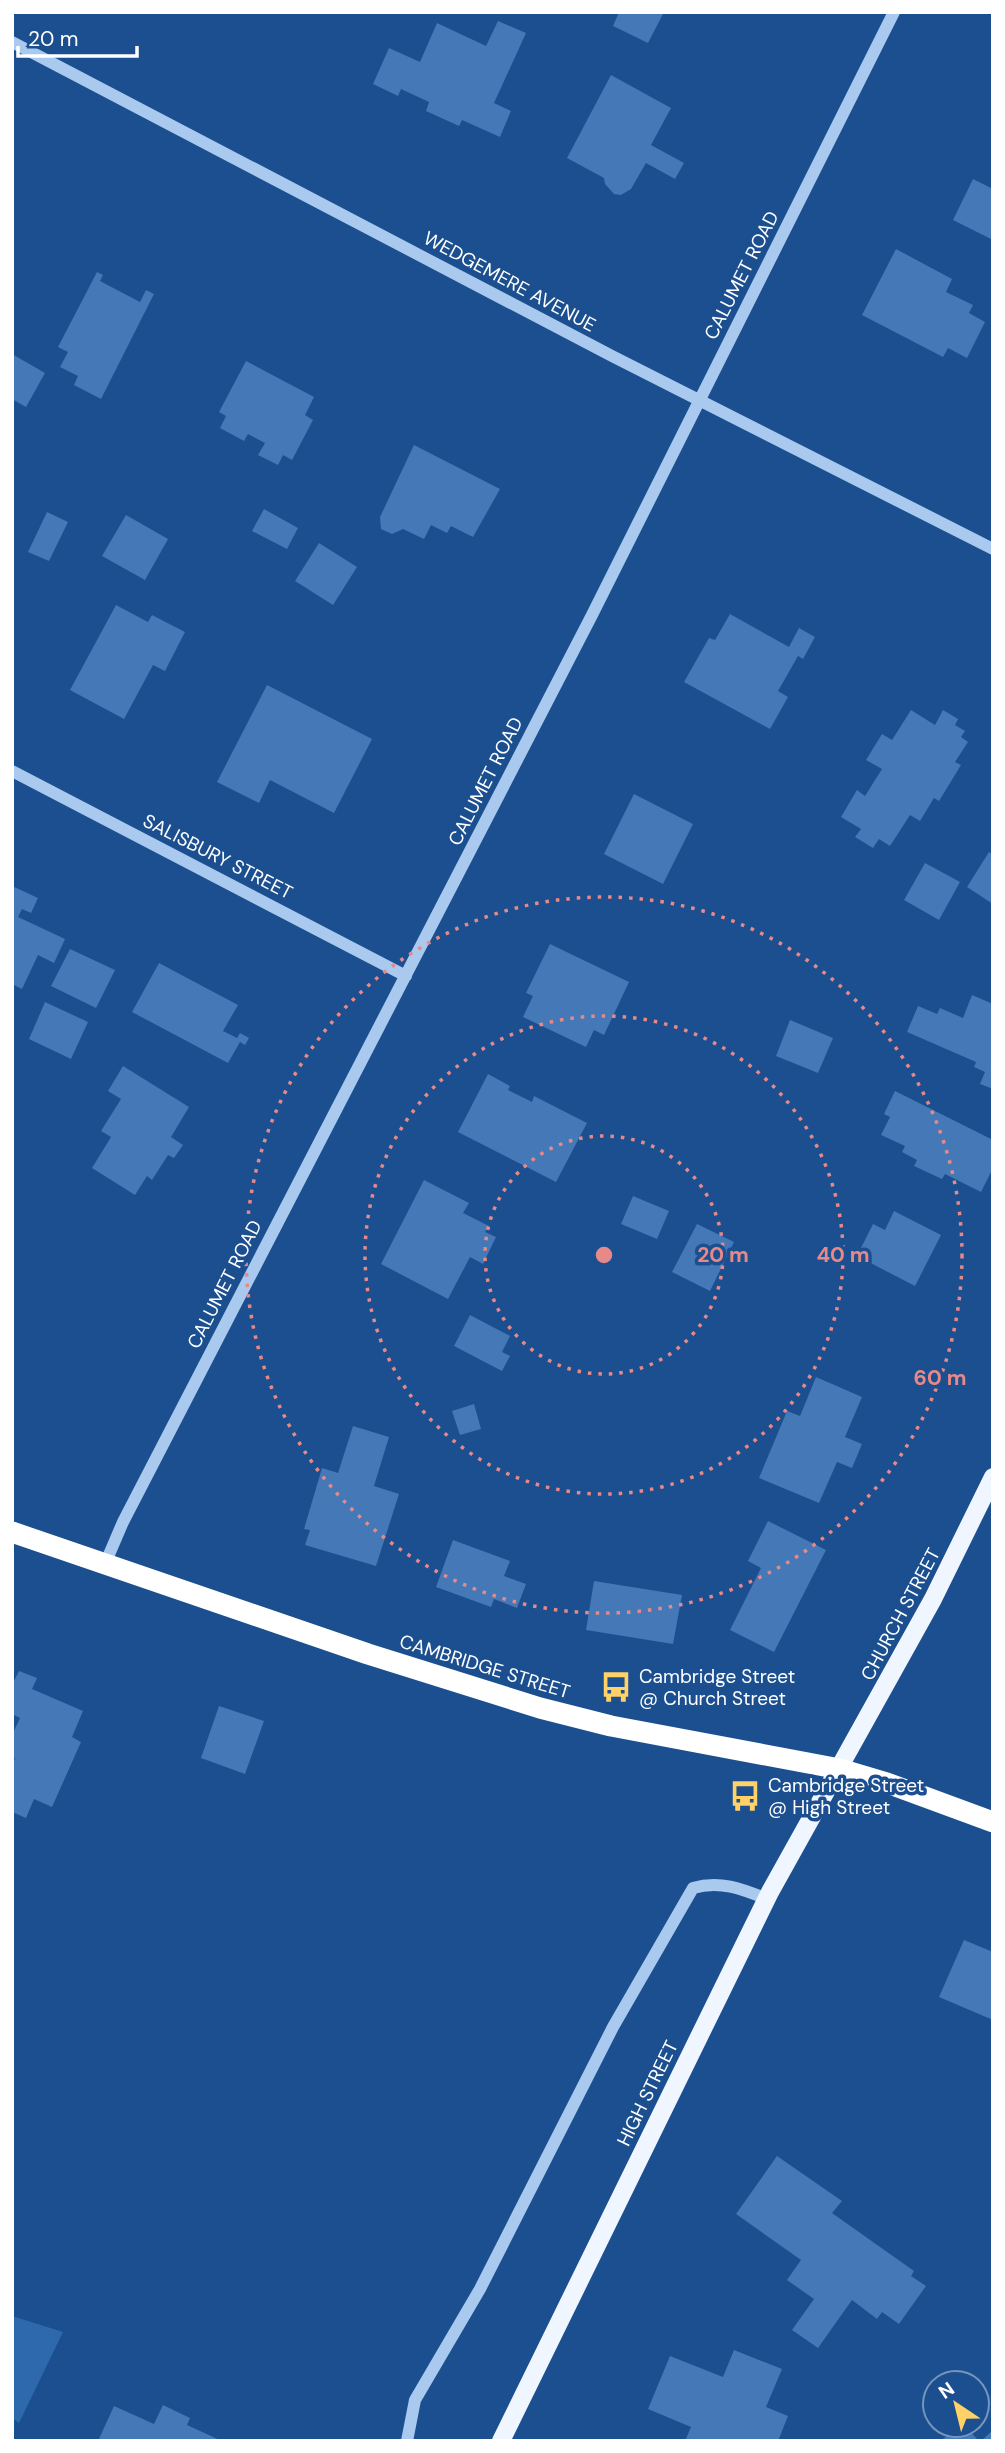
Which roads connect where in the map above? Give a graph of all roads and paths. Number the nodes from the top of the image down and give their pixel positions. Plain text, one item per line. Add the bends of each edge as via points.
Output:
1 (894, 12) edge
2 (12, 42) edge
3 (699, 400) junction
4 (993, 549) edge
5 (12, 771) edge
6 (406, 976) junction
7 (993, 1477) edge
8 (12, 1532) edge
9 (105, 1564) junction
10 (840, 1769) junction
11 (993, 1822) edge
12 (767, 1899) junction
13 (407, 2441) edge
14 (501, 2441) edge

1 - 3 street, CALUMET ROAD
2 - 3 street, WEDGEMERE AVENUE
3 - 4 street, WEDGEMERE AVENUE
3 - 6 street, CALUMET ROAD
5 - 6 street, SALISBURY STREET
6 - 9 street, CALUMET ROAD via 123,1521
7 - 10 main road, CHURCH STREET
8 - 9 highway, CAMBRIDGE STREET
9 - 10 highway, CAMBRIDGE STREET via 540,1708
10 - 11 highway, CAMBRIDGE STREET
10 - 12 main road, HIGH STREET
12 - 13 street via 736,1887 709,1884 693,1888 613,2026 480,2289 415,2400
12 - 14 main road, HIGH STREET

